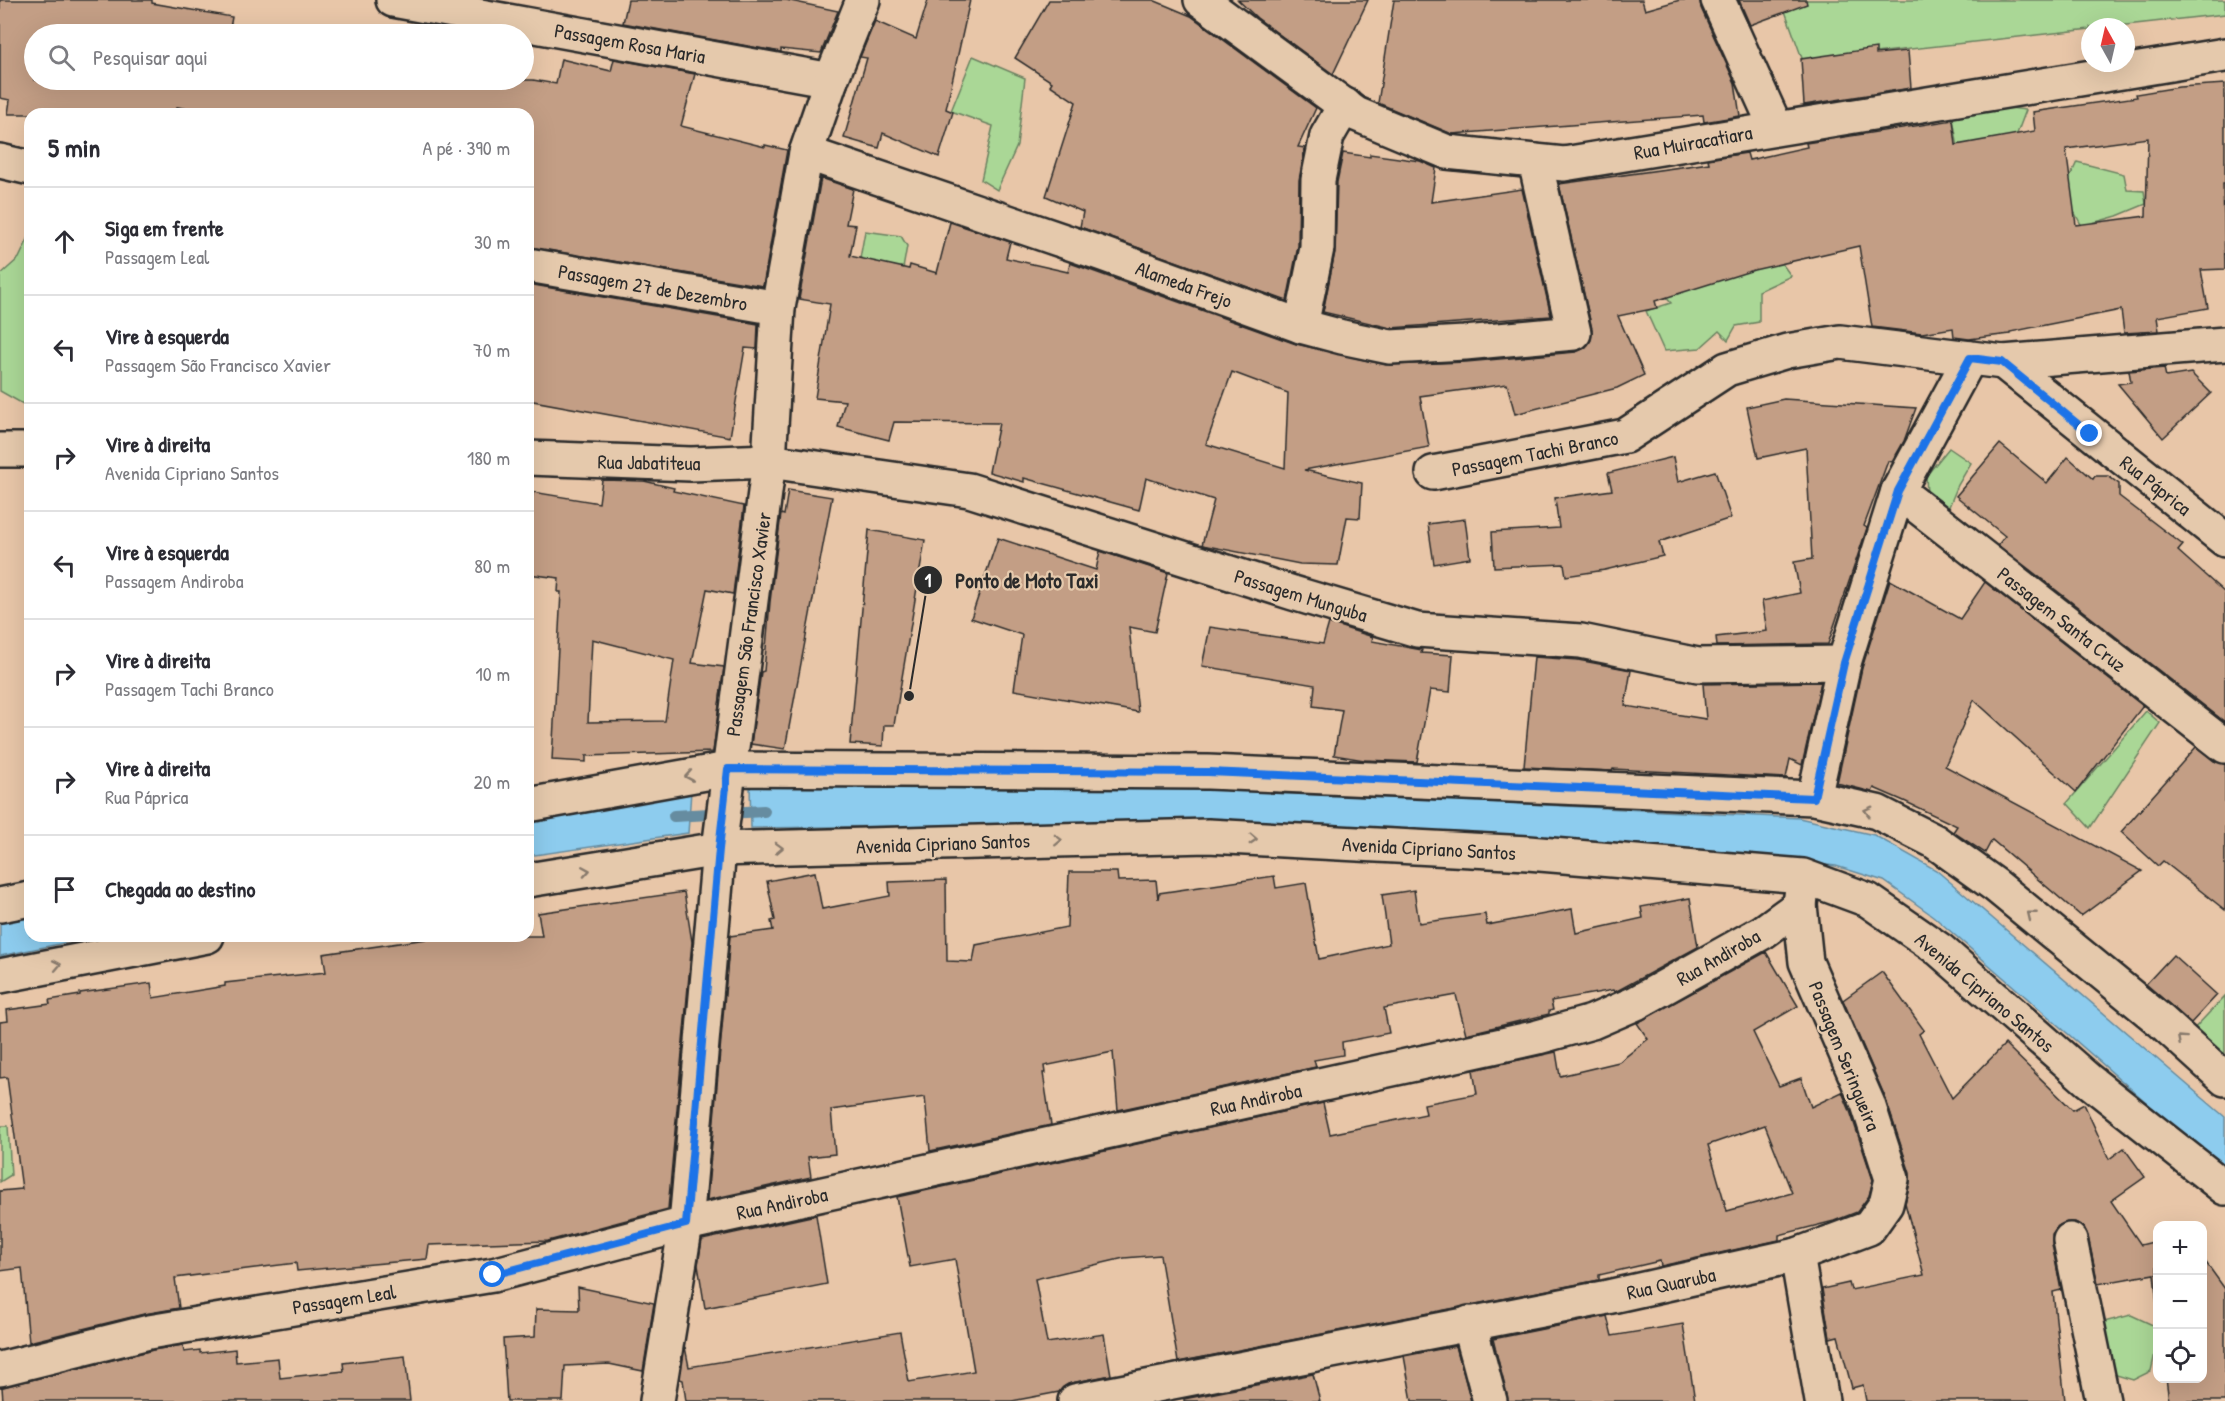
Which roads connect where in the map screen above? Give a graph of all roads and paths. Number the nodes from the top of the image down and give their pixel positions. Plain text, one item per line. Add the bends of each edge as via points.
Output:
1 (393, 0) edge
2 (863, 0) edge
3 (1201, 0) edge
4 (1718, 0) edge
5 (524, 24) edge
6 (534, 26) edge
7 (2225, 55) edge
8 (831, 80) junction
9 (1345, 105) junction
10 (1776, 128) junction
11 (806, 153) junction
12 (0, 161) edge
13 (1535, 161) junction
14 (24, 167) edge
15 (534, 267) edge
16 (778, 308) junction
17 (1301, 326) junction
18 (2225, 344) edge
19 (1970, 358) junction
20 (2002, 362) junction
21 (0, 450) edge
22 (24, 450) edge
23 (534, 458) edge
24 (769, 461) junction
25 (1433, 473) dead end
26 (1898, 491) junction
27 (2225, 540) edge
28 (1844, 663) junction
29 (2225, 746) edge
30 (728, 779) junction
31 (1814, 798) junction
32 (534, 804) edge
33 (719, 849) junction
34 (534, 879) edge
35 (1802, 890) junction
36 (24, 900) edge
37 (0, 904) edge
38 (176, 942) edge
39 (0, 976) edge
40 (2225, 1078) edge
41 (2225, 1188) edge
42 (686, 1224) junction
43 (1869, 1228) joint
44 (2070, 1240) dead end
45 (1797, 1255) junction
46 (1469, 1323) junction
47 (0, 1369) edge
48 (657, 1401) edge
49 (1075, 1401) edge
50 (1490, 1401) edge
51 (1822, 1401) edge
52 (2103, 1401) edge

1 - 5 street, Passagem Rosa Maria
2 - 8 street, Passagem São Francisco Xavier
3 - 9 street, Rua Muiracatiara
4 - 10 street
6 - 8 street, Passagem Rosa Maria
7 - 10 street, Rua Muiracatiara
8 - 11 street, Passagem São Francisco Xavier
9 - 13 street, Rua Muiracatiara via 1356,114 1447,152
9 - 17 street via 1327,136 1318,180 1317,248
10 - 13 street, Rua Muiracatiara via 1564,164
11 - 16 street, Passagem São Francisco Xavier
11 - 17 street, Alameda Frejo
12 - 14 street
13 - 17 street, Alameda Frejo via 1574,333 1390,346
15 - 16 street, Passagem 27 de Dezembro
16 - 24 street, Passagem São Francisco Xavier
18 - 20 street, Passagem Tachi Branco
19 - 20 street, Passagem Tachi Branco
19 - 25 street, Passagem Tachi Branco via 1840,342 1787,351 1727,369 1625,436
19 - 26 street
20 - 27 street, Rua Páprica
21 - 22 street
23 - 24 street, Rua Jabatiteua via 691,464
24 - 28 street, Passagem Munguba via 969,490 1417,630 1581,641 1698,665
24 - 30 street, Passagem São Francisco Xavier
26 - 28 street
26 - 29 street, Passagem Santa Cruz
28 - 31 street
30 - 31 street via 1208,772
30 -> 32 street
30 - 33 street, Passagem São Francisco Xavier
40 -> 31 street via 1995,885 1934,841 1876,812
34 -> 33 street, Avenida Cipriano Santos
33 -> 35 street, Avenida Cipriano Santos via 1208,836 1528,853
33 - 42 street, Passagem São Francisco Xavier
35 - 41 street, Avenida Cipriano Santos via 1868,900 1940,950 2088,1080
35 - 42 street, Rua Andiroba via 1763,932 1636,1003 1581,1025
35 - 43 street, Passagem Seringueira via 1806,962 1868,1104 1892,1179 1886,1204
36 - 37 street
39 -> 38 street
42 - 47 street, Passagem Leal via 493,1275 149,1332
42 - 48 street, Passagem São Francisco Xavier
43 - 45 street, Rua Quaruba
44 - 52 street
45 - 46 street, Rua Quaruba
45 - 51 street
46 - 49 street, Rua Quaruba
46 - 50 street

